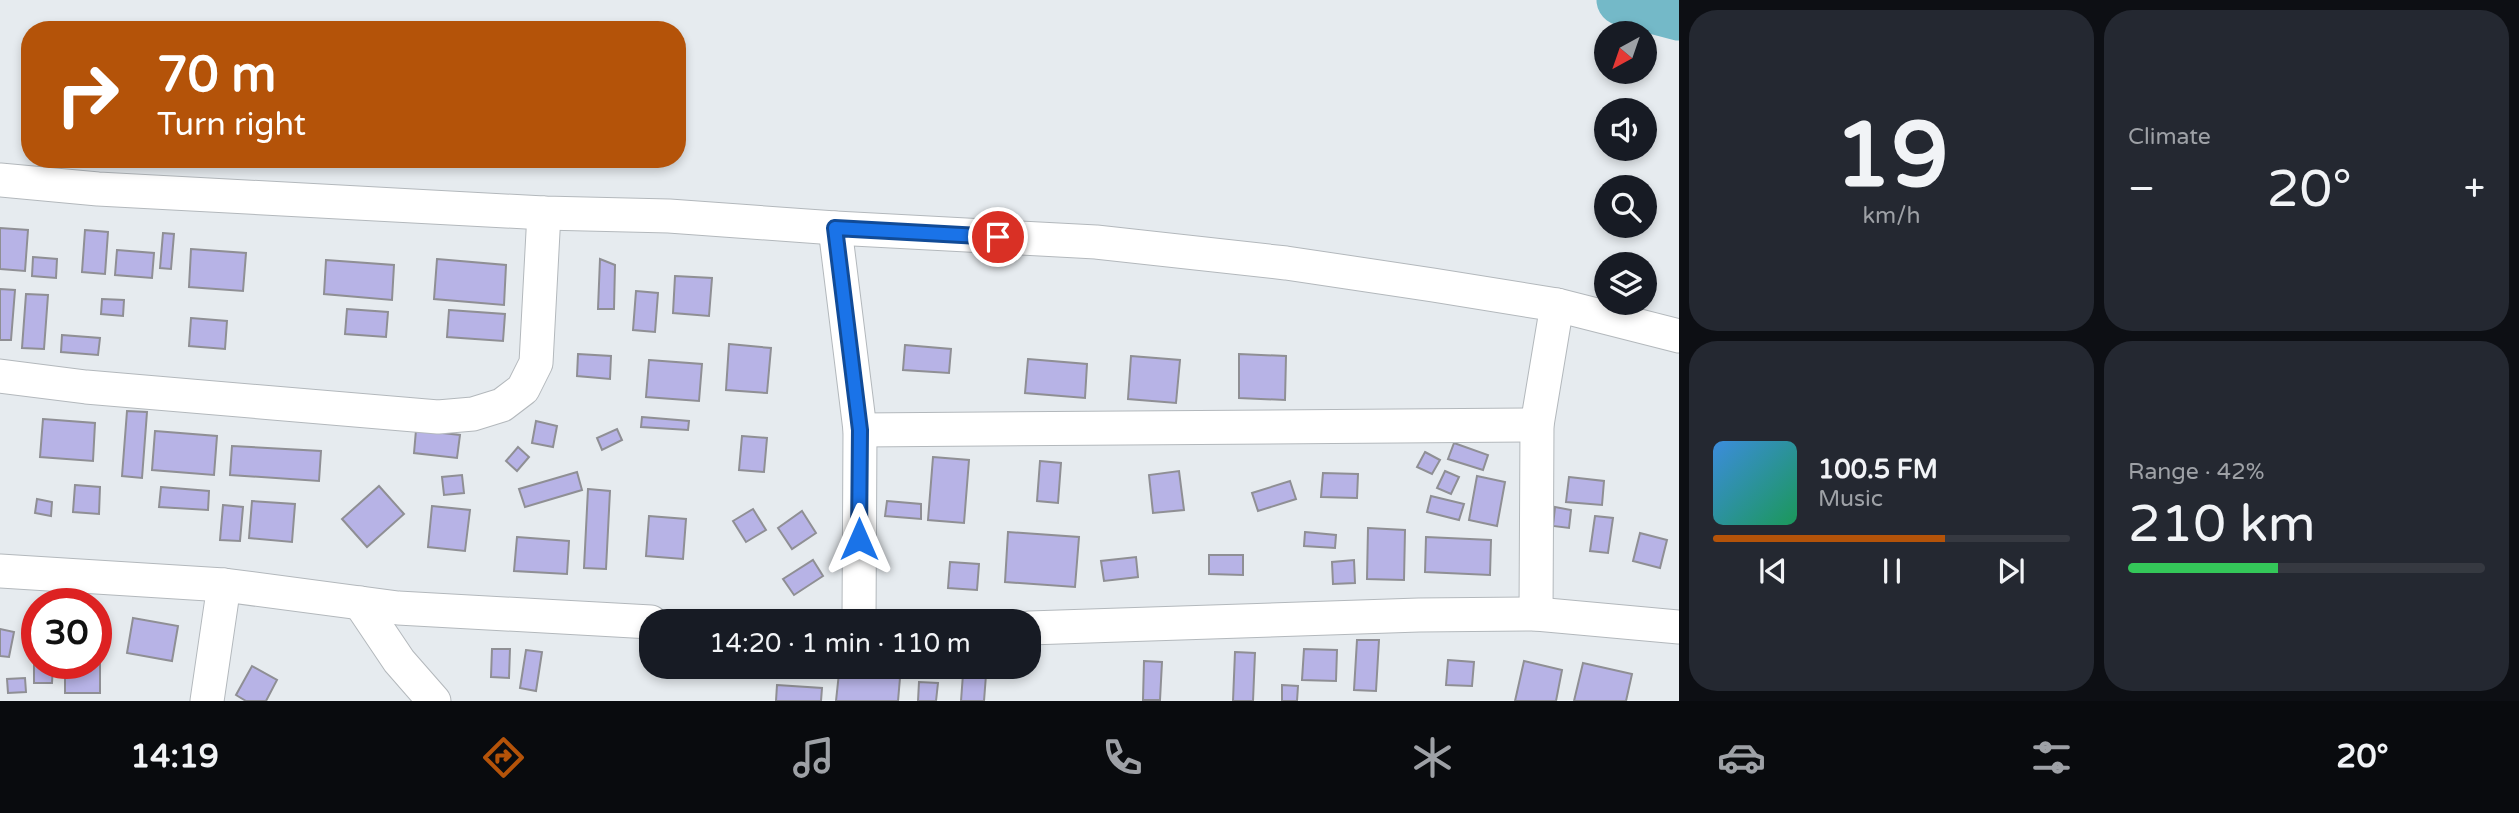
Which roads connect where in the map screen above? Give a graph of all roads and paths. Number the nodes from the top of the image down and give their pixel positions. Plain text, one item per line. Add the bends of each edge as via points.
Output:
1 (0, 180) edge
2 (544, 213) junction
3 (835, 228) junction
4 (1557, 305) junction
5 (1679, 336) edge
6 (0, 376) edge
7 (1537, 425) junction
8 (860, 430) junction
9 (0, 571) edge
10 (224, 585) junction
11 (360, 603) junction
12 (859, 609) edge
13 (1536, 614) junction
14 (639, 621) edge
15 (1679, 627) edge
16 (1041, 628) edge
17 (207, 701) edge
18 (434, 701) edge

1 - 2 street
2 - 3 street
2 - 6 street via 536,363 523,389 502,405 473,414 438,418
3 - 4 street via 1109,244 1286,263
3 - 8 street
4 - 5 street
4 - 7 street
7 - 8 street
7 - 13 street
8 - 12 street
9 - 10 street
10 - 11 street
10 - 17 street
11 - 14 street
11 - 18 street via 399,661
13 - 15 street
13 - 16 street

